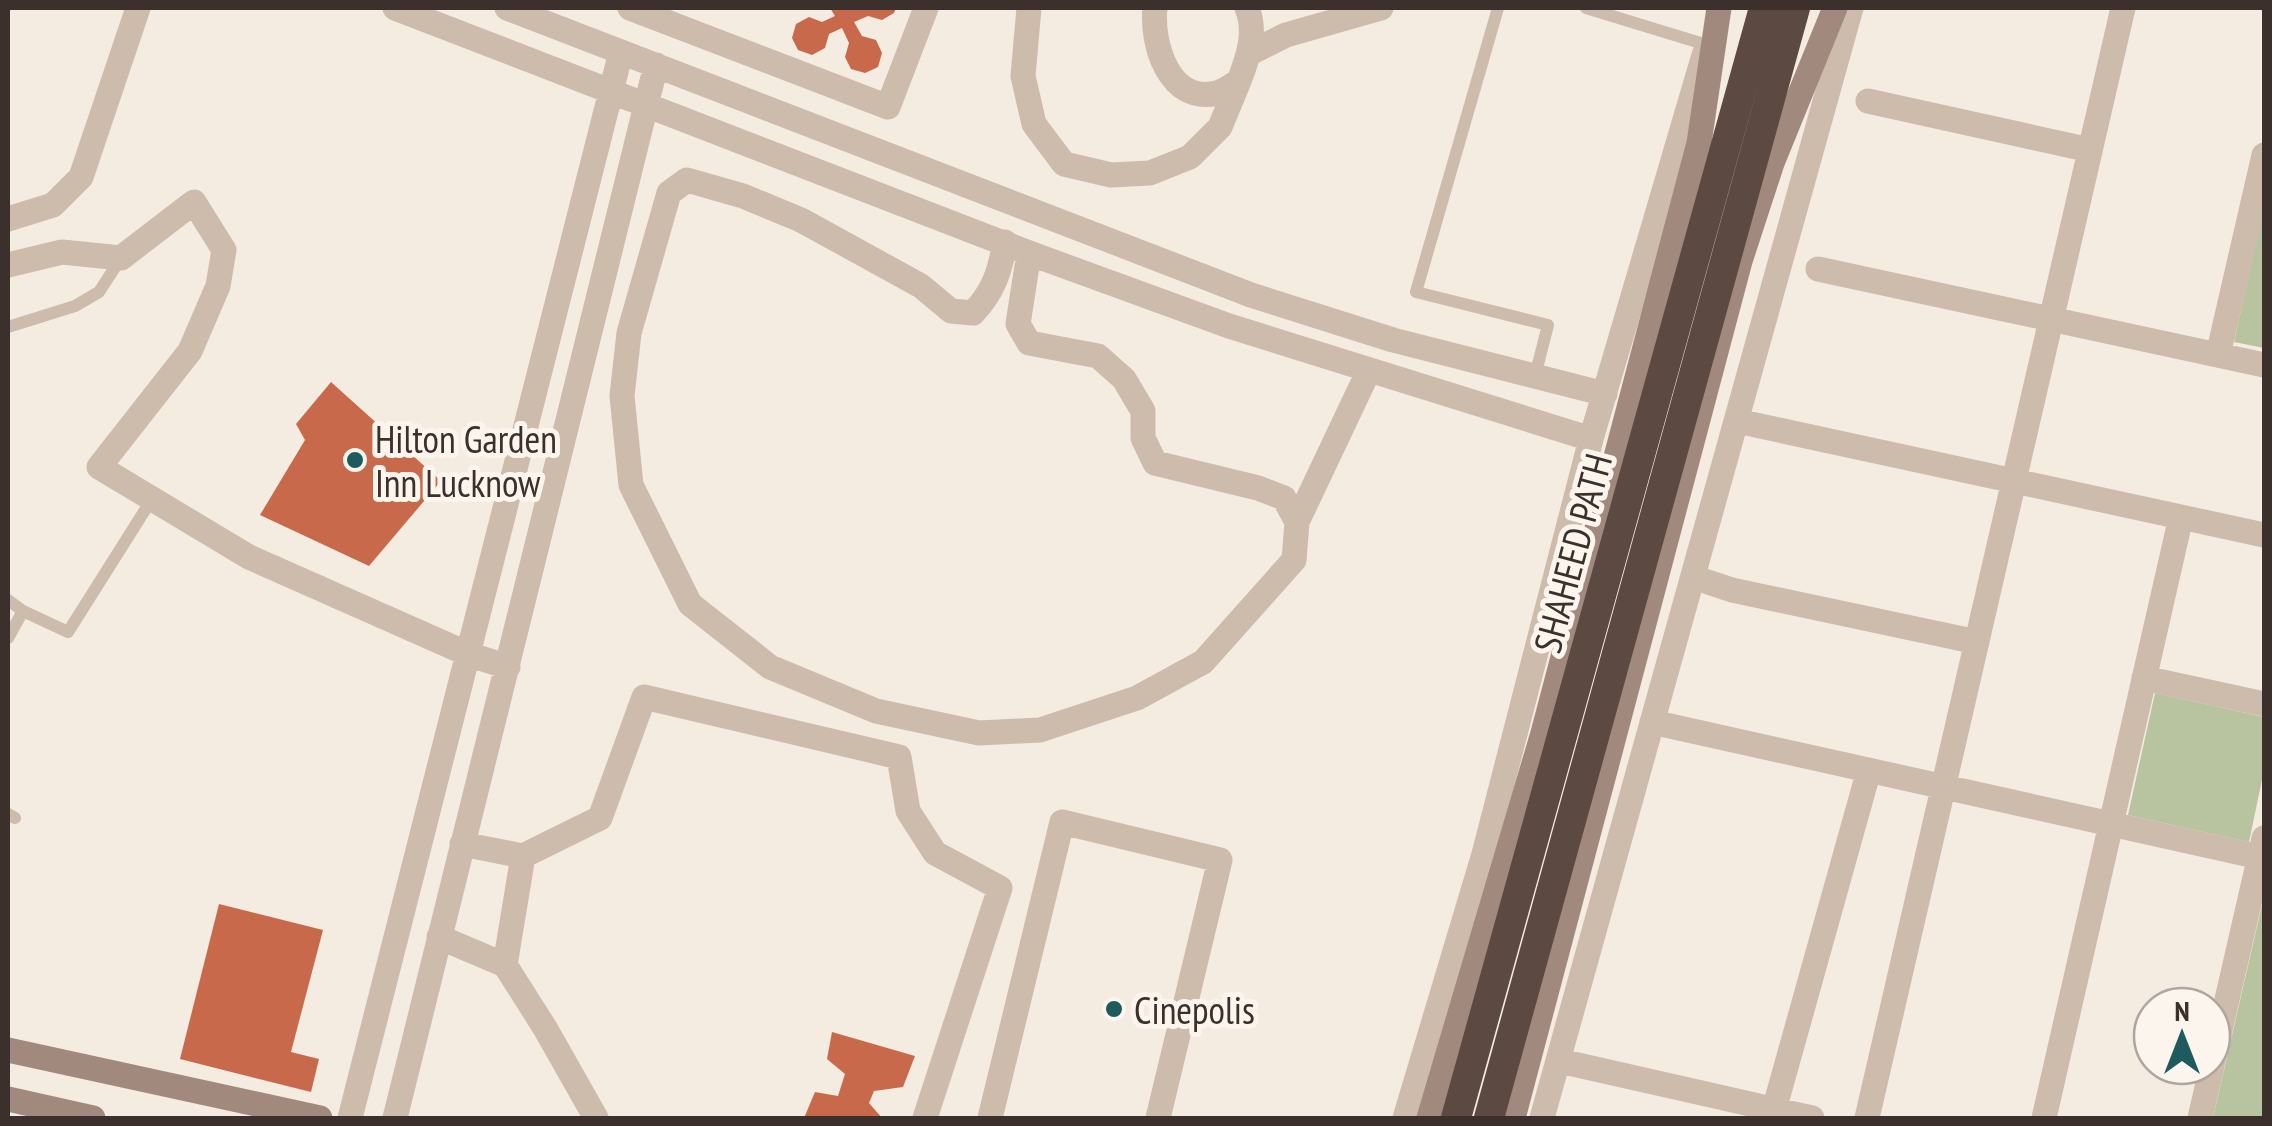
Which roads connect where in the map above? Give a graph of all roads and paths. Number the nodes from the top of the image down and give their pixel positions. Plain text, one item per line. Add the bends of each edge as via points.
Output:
1 (138, 8) edge
2 (395, 8) edge
3 (507, 8) edge
4 (630, 8) edge
5 (926, 8) edge
6 (1028, 8) edge
7 (1155, 8) edge
8 (1247, 8) edge
9 (1381, 8) edge
10 (1498, 8) edge
11 (1586, 8) edge
12 (1718, 8) edge
13 (1764, 8) edge
14 (1795, 8) edge
15 (1835, 8) edge
16 (1851, 8) edge
17 (2124, 8) edge
18 (1706, 45) junction
19 (621, 52) junction
20 (1250, 52) junction
21 (656, 65) junction
22 (1239, 82) junction
23 (611, 91) junction
24 (1868, 101) dead end
25 (646, 104) junction
26 (888, 107) junction
27 (873, 148) junction
28 (2090, 150) junction
29 (2264, 155) edge
30 (1768, 175) junction
31 (1804, 184) junction
32 (2258, 209) edge
33 (1692, 213) junction
34 (8, 219) edge
35 (1005, 242) junction
36 (1029, 253) junction
37 (121, 258) junction
38 (8, 265) edge
39 (1818, 269) dead end
40 (2051, 319) junction
41 (8, 326) edge
42 (1709, 350) junction
43 (2218, 355) junction
44 (2264, 365) edge
45 (1370, 370) junction
46 (1535, 376) junction
47 (1605, 394) junction
48 (1737, 422) junction
49 (1592, 439) junction
50 (2014, 481) junction
51 (152, 499) junction
52 (2181, 517) junction
53 (1296, 522) junction
54 (2264, 535) edge
55 (1693, 577) junction
56 (8, 600) edge
57 (23, 611) junction
58 (8, 638) edge
59 (1977, 642) junction
60 (468, 654) junction
61 (508, 668) junction
62 (2144, 678) junction
63 (2264, 704) edge
64 (1652, 722) junction
65 (1869, 770) junction
66 (1944, 786) junction
67 (2111, 824) junction
68 (462, 844) junction
69 (2263, 851) edge
70 (523, 856) junction
71 (439, 937) junction
72 (505, 965) junction
73 (2231, 986) edge
74 (8, 1050) edge
75 (1560, 1061) junction
76 (2207, 1086) edge
77 (8, 1099) edge
78 (1774, 1110) junction
79 (94, 1118) edge
80 (320, 1118) edge
81 (350, 1118) edge
82 (395, 1118) edge
83 (596, 1118) edge
84 (925, 1118) edge
85 (990, 1118) edge
86 (1158, 1118) edge
87 (1405, 1118) edge
88 (1429, 1118) edge
89 (1456, 1118) edge
90 (1489, 1118) edge
91 (1513, 1118) edge
92 (1542, 1118) edge
93 (1812, 1118) edge
94 (1867, 1118) edge
95 (2044, 1118) edge
96 (2200, 1118) edge

1 - 34 street via 81,177 53,205
2 - 23 street
3 - 19 street
4 - 26 street
5 - 26 street
6 - 22 street via 1022,76 1034,124 1064,164 1111,175 1150,174 1190,157 1220,127
7 - 22 street via 1156,47 1171,78 1195,93 1217,93
8 - 20 street
9 - 20 street
10 - 46 lane via 1416,292 1548,325
11 - 18 lane
12 - 18 street
12 - 33 street
13 - 33 highway, SHAHEED PATH
14 - 42 highway, SHAHEED PATH
15 - 30 street
16 - 31 street
17 - 28 street
18 - 47 street
19 - 21 street
19 - 23 street
20 - 22 street
21 - 25 street
21 - 27 street
23 - 25 street
23 - 60 street
24 - 28 street
25 - 35 street
25 - 61 street
26 - 27 street
27 - 46 street via 1251,296
28 - 40 street
29 - 32 street
30 - 31 street via 1785,174
30 - 42 street
31 - 48 street
32 - 43 street
33 - 88 street
33 - 89 highway, SHAHEED PATH
35 - 36 street
35 - 53 street via 988,298 973,313 962,313 801,220 743,196 687,180 669,193 629,333 622,396 631,486 690,604 770,667 876,710 979,733 1040,730 1137,698 1202,662 1294,560
36 - 45 street
36 - 53 street via 1018,324 1028,342 1098,356 1124,379 1144,411 1143,438 1155,463 1284,498
37 - 38 street via 62,252
37 - 41 lane via 99,292
37 - 51 street via 194,202 224,250 218,286 190,351 99,467
39 - 40 street
40 - 43 street
40 - 50 street
42 - 90 highway, SHAHEED PATH
42 - 91 street
43 - 44 street
45 - 49 street
45 - 53 street
46 - 47 street
47 - 49 street
48 - 50 street
48 - 55 street
49 - 87 street via 1484,854
50 - 52 street
50 - 59 street
51 - 57 lane via 68,632
51 - 60 street via 249,556
52 - 54 street
52 - 62 street
55 - 59 street
55 - 64 street
56 - 57 lane
57 - 58 lane
59 - 66 street
60 - 61 street
60 - 81 street
61 - 68 street
62 - 63 street
62 - 67 street
64 - 65 street
64 - 75 street
65 - 66 street
65 - 78 street
66 - 67 street
66 - 94 street
67 - 69 street
67 - 95 street
68 - 70 street
68 - 71 street
69 - 73 street
70 - 72 street
70 - 84 street via 600,818 644,698 898,757 908,811 935,853 1000,888
71 - 72 street
71 - 82 street
72 - 83 street
74 - 80 street
75 - 78 street
75 - 92 street
76 - 96 street
77 - 79 street
78 - 93 street
85 - 86 street via 1062,822 1220,860

